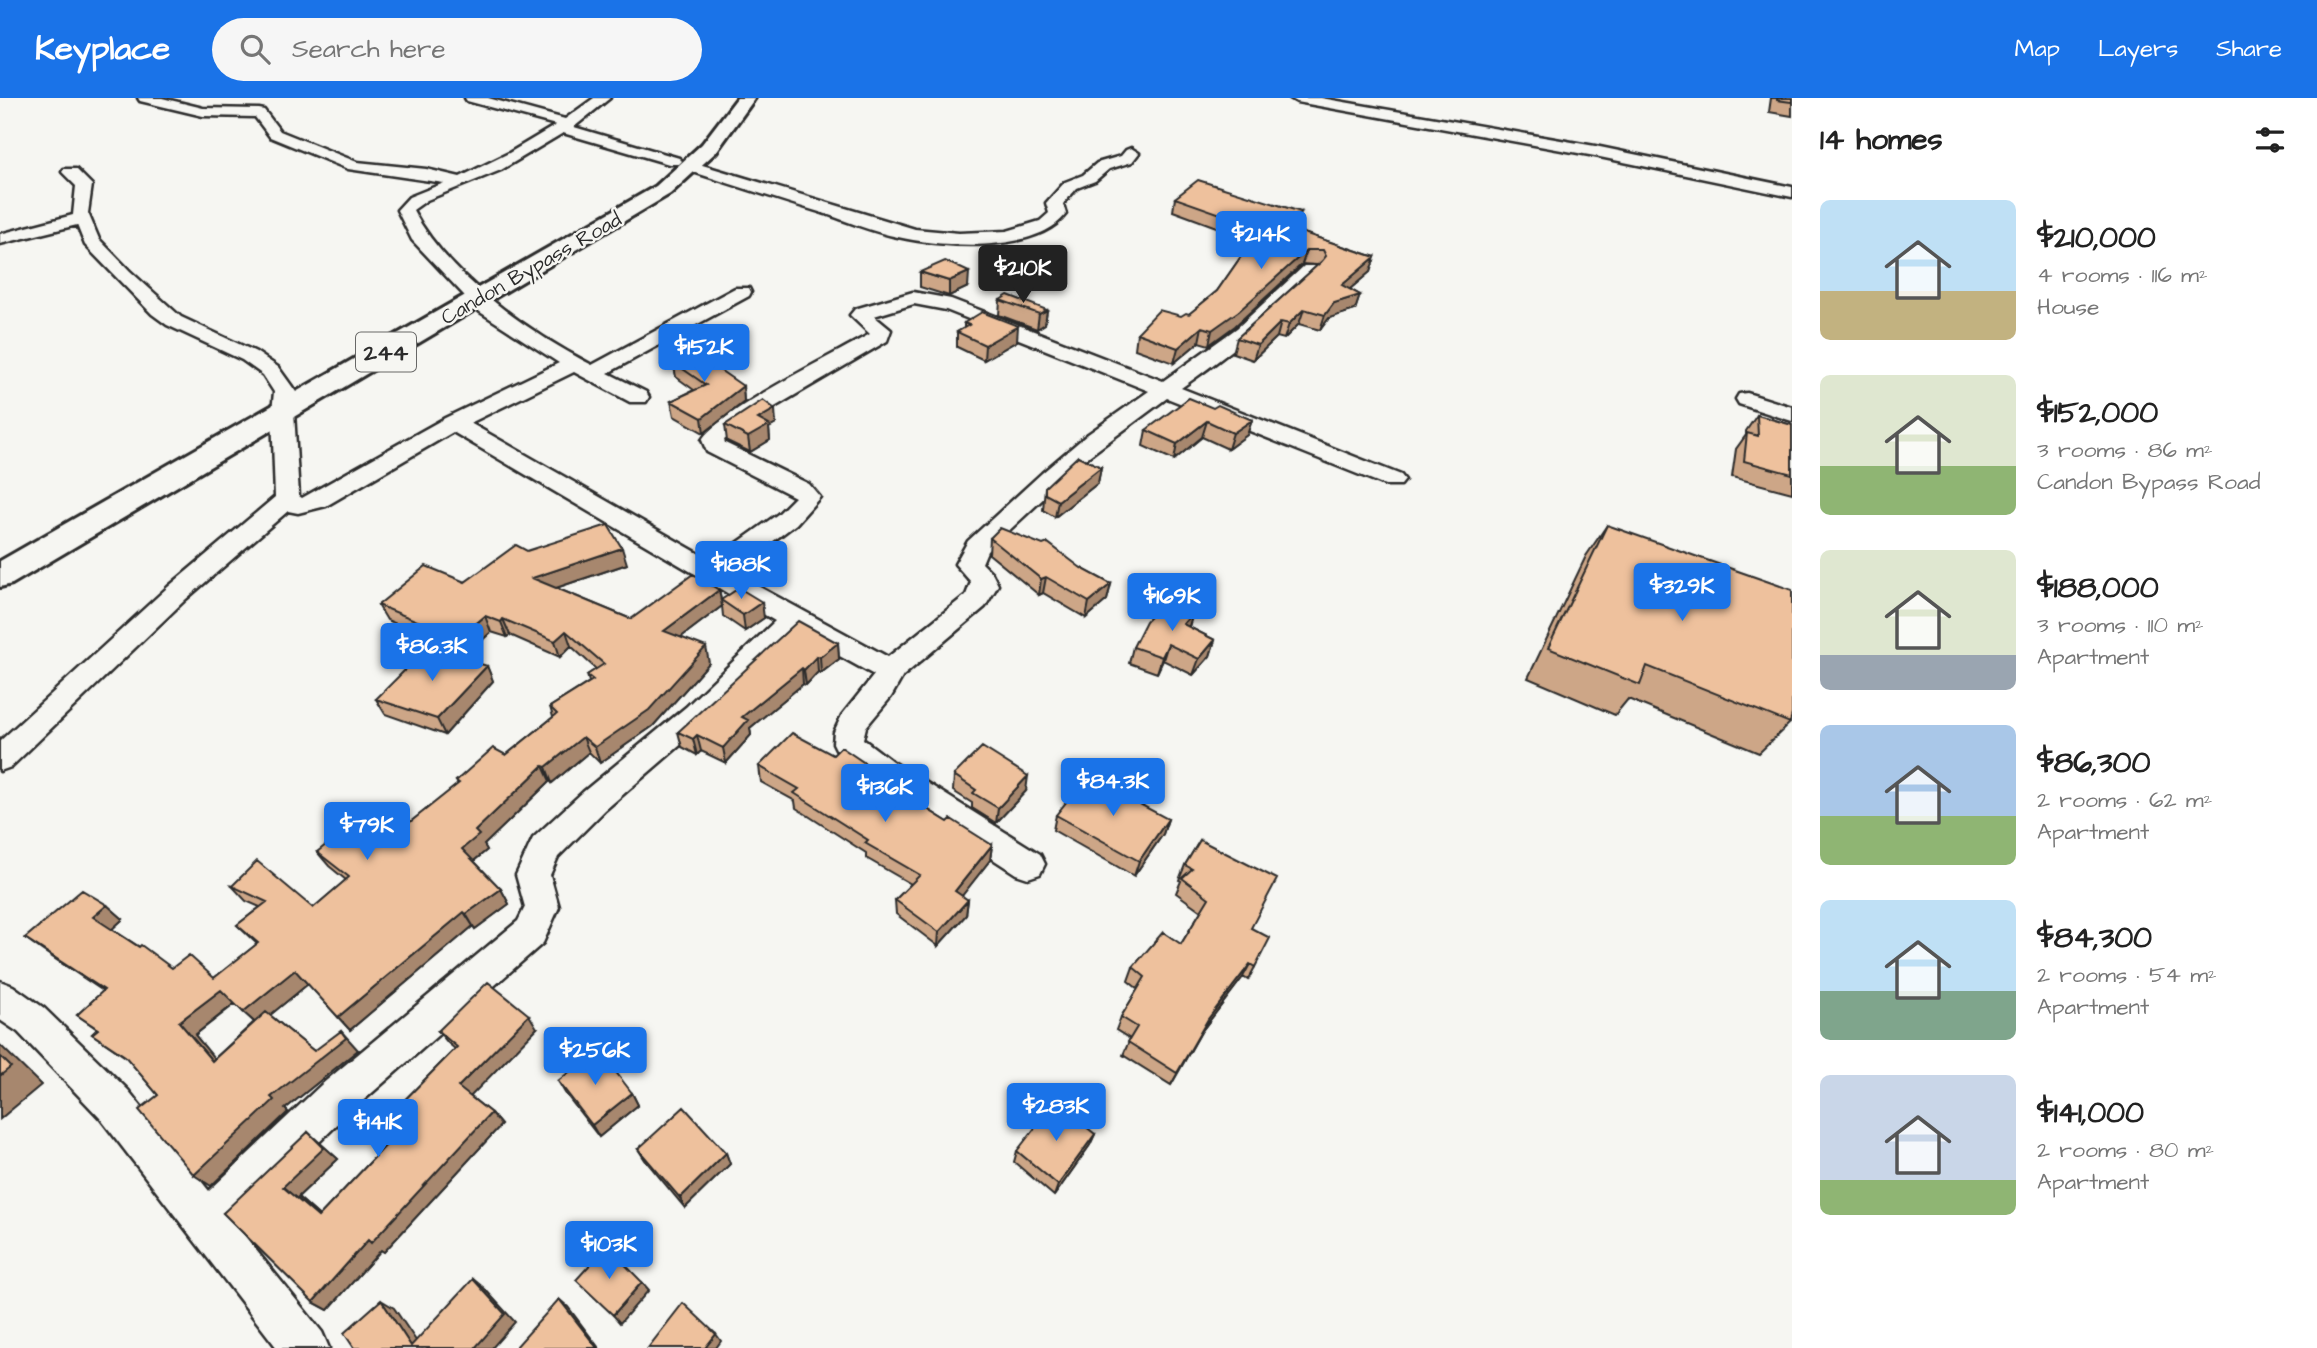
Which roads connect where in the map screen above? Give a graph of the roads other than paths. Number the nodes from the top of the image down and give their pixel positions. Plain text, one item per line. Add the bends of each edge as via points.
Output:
1 (145, 98) edge
2 (472, 98) edge
3 (603, 98) edge
4 (720, 98) edge
5 (746, 98) edge
6 (1297, 98) edge
7 (566, 126) junction
8 (1131, 153) dead end
9 (684, 164) junction
10 (70, 172) dead end
11 (461, 182) junction
12 (1792, 192) edge
13 (83, 218) junction
14 (0, 239) edge
15 (1310, 270) edge
16 (473, 292) junction
17 (742, 292) dead end
18 (583, 369) junction
19 (1161, 390) junction
20 (638, 397) dead end
21 (1747, 399) dead end
22 (284, 402) junction
23 (1792, 414) edge
24 (453, 423) junction
25 (1393, 480) dead end
26 (287, 499) junction
27 (0, 548) edge
28 (713, 573) junction
29 (0, 576) edge
30 (793, 619) junction
31 (890, 671) junction
32 (0, 759) edge
33 (1028, 864) dead end
34 (0, 998) edge
35 (207, 1222) junction
36 (306, 1348) edge

1 - 11 street via 204,112 259,113 275,134 354,166
2 - 7 street
3 - 7 street
4 - 9 highway, Candon Bypass Road / 244
5 - 9 highway, Candon Bypass Road / 244 via 731,125
6 - 12 street via 1595,151
7 - 9 street
7 - 11 street
8 - 9 street via 1064,190 1054,203 1058,214 1049,224 989,239 886,229
9 - 16 highway, Candon Bypass Road / 244 via 621,217
10 - 13 street via 83,186 79,213
11 - 16 street via 411,202 405,214 418,236
13 - 14 street
13 - 22 street via 92,240 159,310 271,372
15 - 19 street via 1236,338
16 - 18 street via 487,308
16 - 22 highway, Candon Bypass Road / 244
17 - 18 street
18 - 20 street
18 - 24 street
19 - 25 street
19 - 28 street via 942,303 913,298 867,311 860,315 881,330 880,337 754,410 713,440 723,452 801,489 808,498
19 - 31 street via 1041,485 977,547 968,564 984,579 983,592
21 - 23 street
22 - 26 street
22 - 27 highway, Candon Bypass Road / 244
22 - 29 highway, Candon Bypass Road / 244
24 - 26 street via 317,501 298,506
24 - 28 street
26 - 32 street via 177,593
28 - 30 street
30 - 31 street
30 - 35 street via 696,715 545,848 533,875 542,908 531,932 335,1099
31 - 33 street via 883,690 851,727 848,743 881,770
34 - 35 street via 31,1020 114,1104
35 - 36 street

